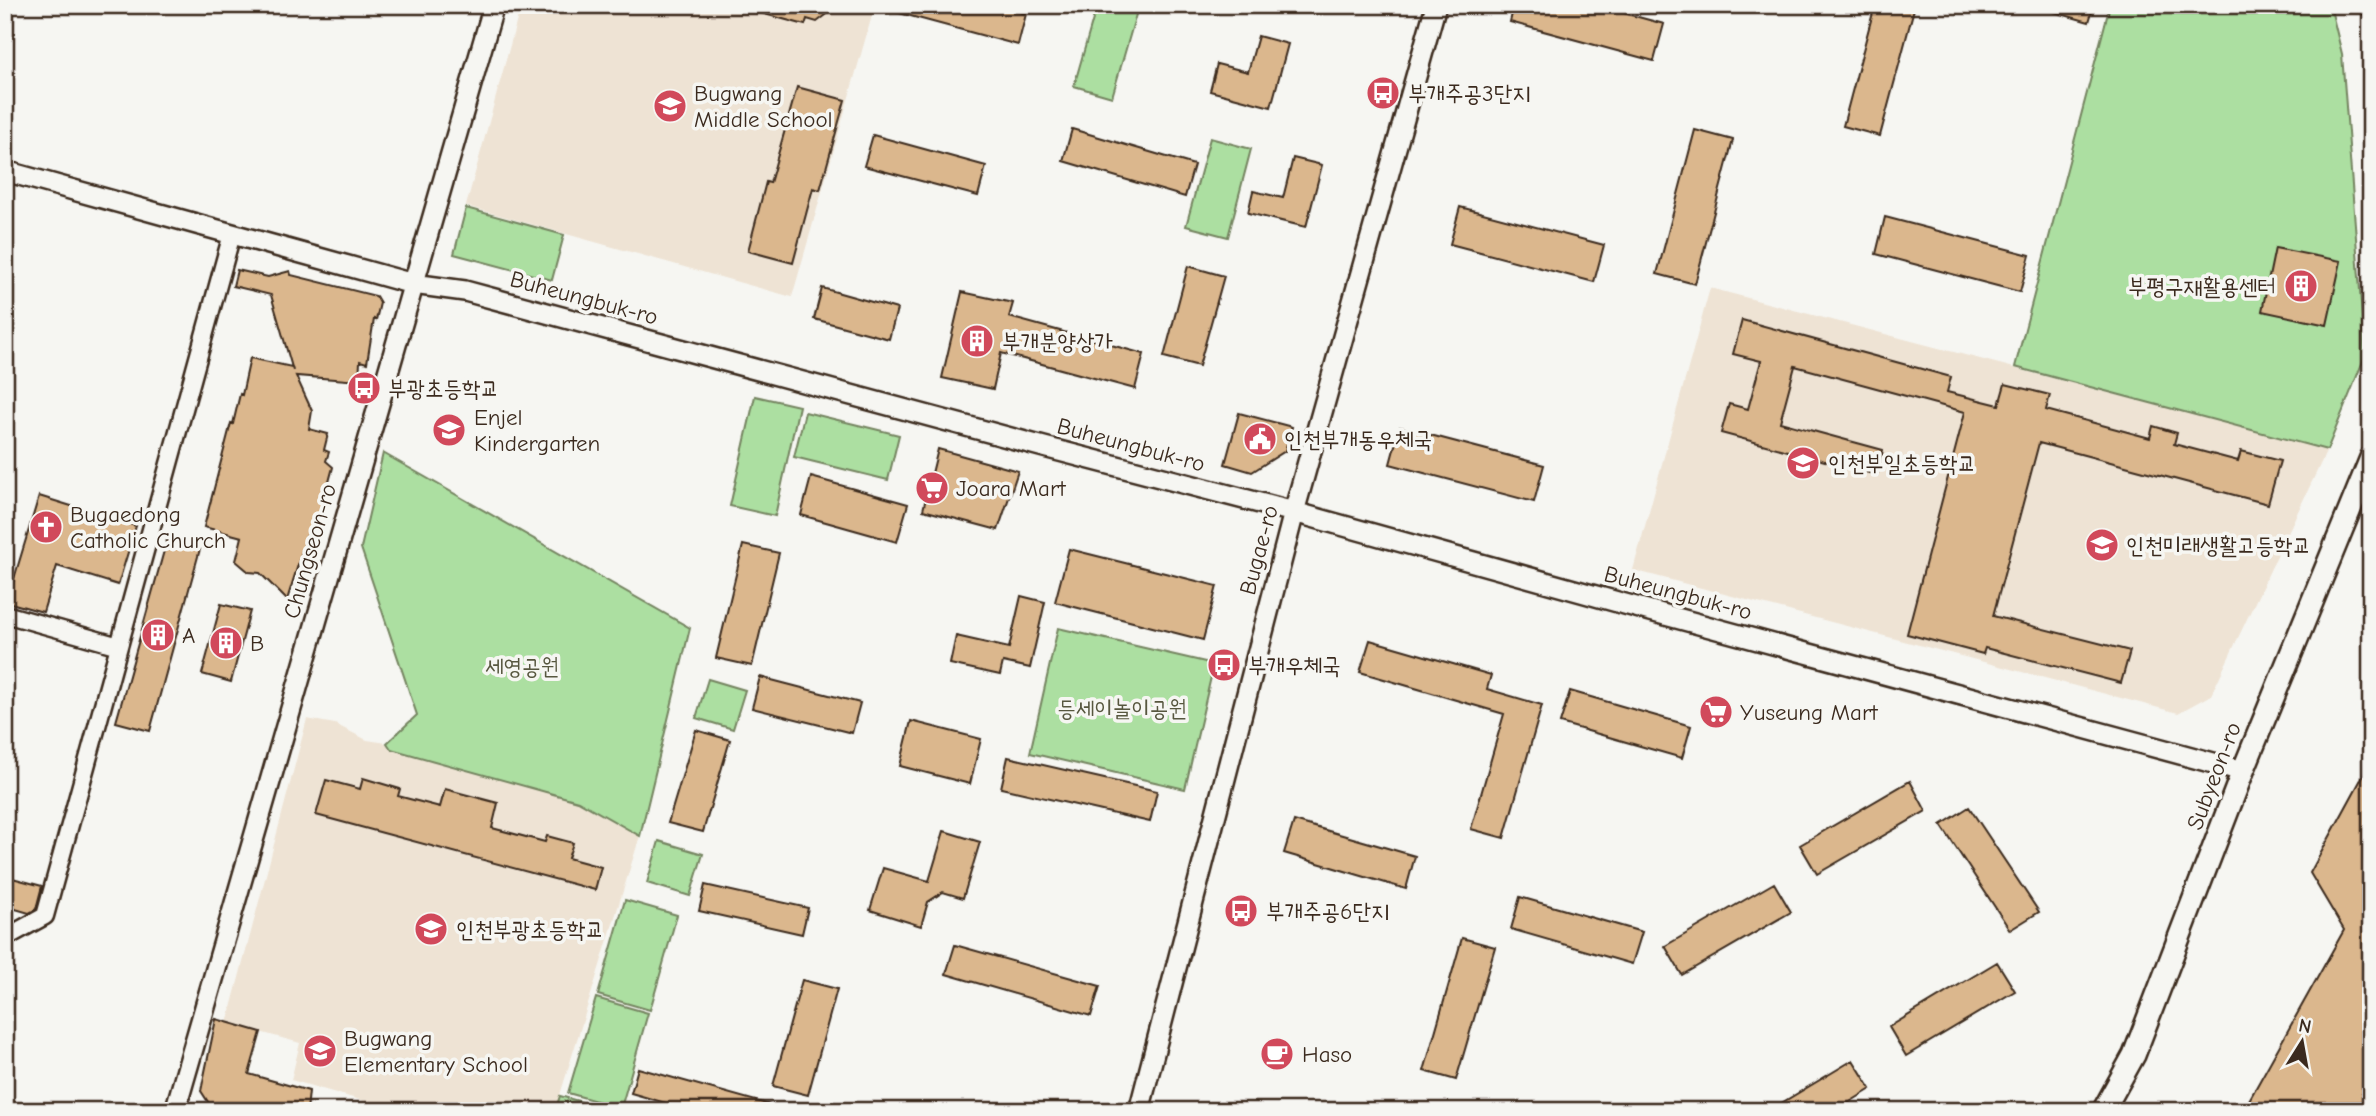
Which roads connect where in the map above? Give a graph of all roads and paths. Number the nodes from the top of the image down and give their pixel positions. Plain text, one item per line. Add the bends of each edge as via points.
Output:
1 (494, 5) edge
2 (1436, 5) edge
3 (5, 171) edge
4 (232, 234) junction
5 (413, 284) junction
6 (2371, 457) edge
7 (1294, 512) junction
8 (5, 614) edge
9 (119, 646) junction
10 (2243, 771) junction
11 (5, 938) edge
12 (175, 1111) edge
13 (1139, 1111) edge
14 (2103, 1111) edge

1 - 5 street, Chungseon-ro
2 - 7 street, Bugae-ro
3 - 4 street, Buheungbuk-ro
4 - 5 street, Buheungbuk-ro
4 - 9 street
5 - 7 street, Buheungbuk-ro via 465,291
5 - 12 street, Chungseon-ro
6 - 10 main road, Subyeon-ro
7 - 10 street, Buheungbuk-ro
7 - 13 street, Bugae-ro
8 - 9 street
9 - 11 street via 46,916
10 - 14 main road, Subyeon-ro via 2134,1055

